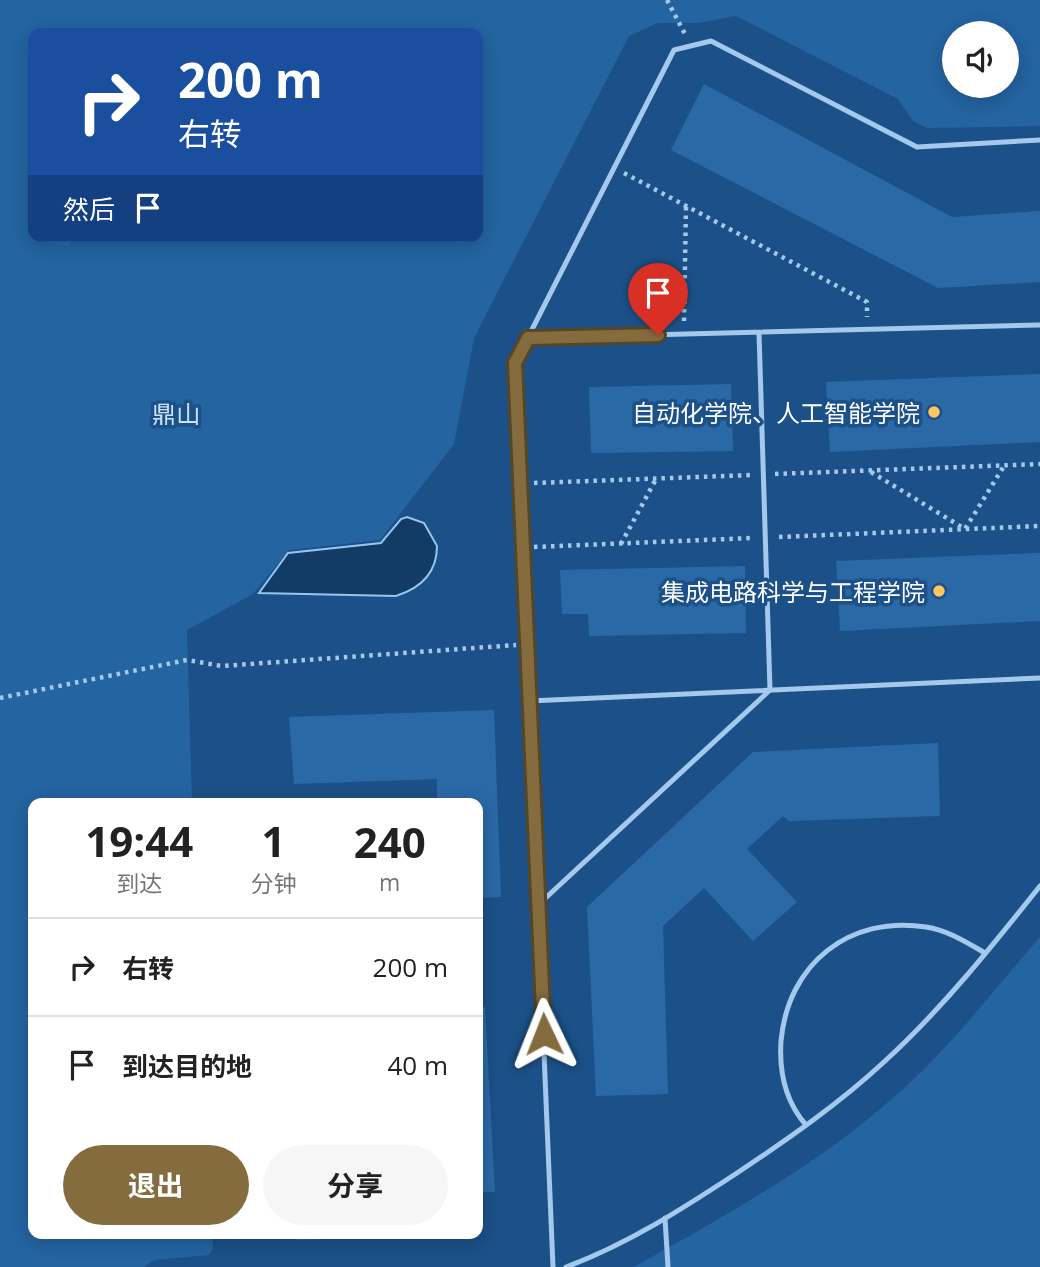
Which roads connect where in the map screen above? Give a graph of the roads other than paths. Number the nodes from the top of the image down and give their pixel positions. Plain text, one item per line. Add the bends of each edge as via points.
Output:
1 (1040, 140) edge
2 (1040, 326) edge
3 (759, 332) junction
4 (528, 338) junction
5 (1040, 678) edge
6 (770, 690) junction
7 (530, 701) junction
8 (1040, 886) edge
9 (538, 905) junction
10 (985, 953) junction
11 (806, 1125) junction
12 (665, 1218) junction
13 (553, 1267) edge
14 (566, 1267) edge
15 (668, 1267) edge

1 - 4 lane via 916,147 711,41 674,50
2 - 3 lane
3 - 4 lane
3 - 6 lane
4 - 7 lane via 515,363
5 - 6 lane
6 - 7 lane
6 - 9 lane
7 - 9 lane
8 - 10 lane
9 - 13 lane
10 - 11 lane via 886,1061
10 - 11 lane via 929,927 897,924 850,936 826,950 795,987 782,1030 783,1082
11 - 12 lane
12 - 14 lane via 611,1250
12 - 15 lane

